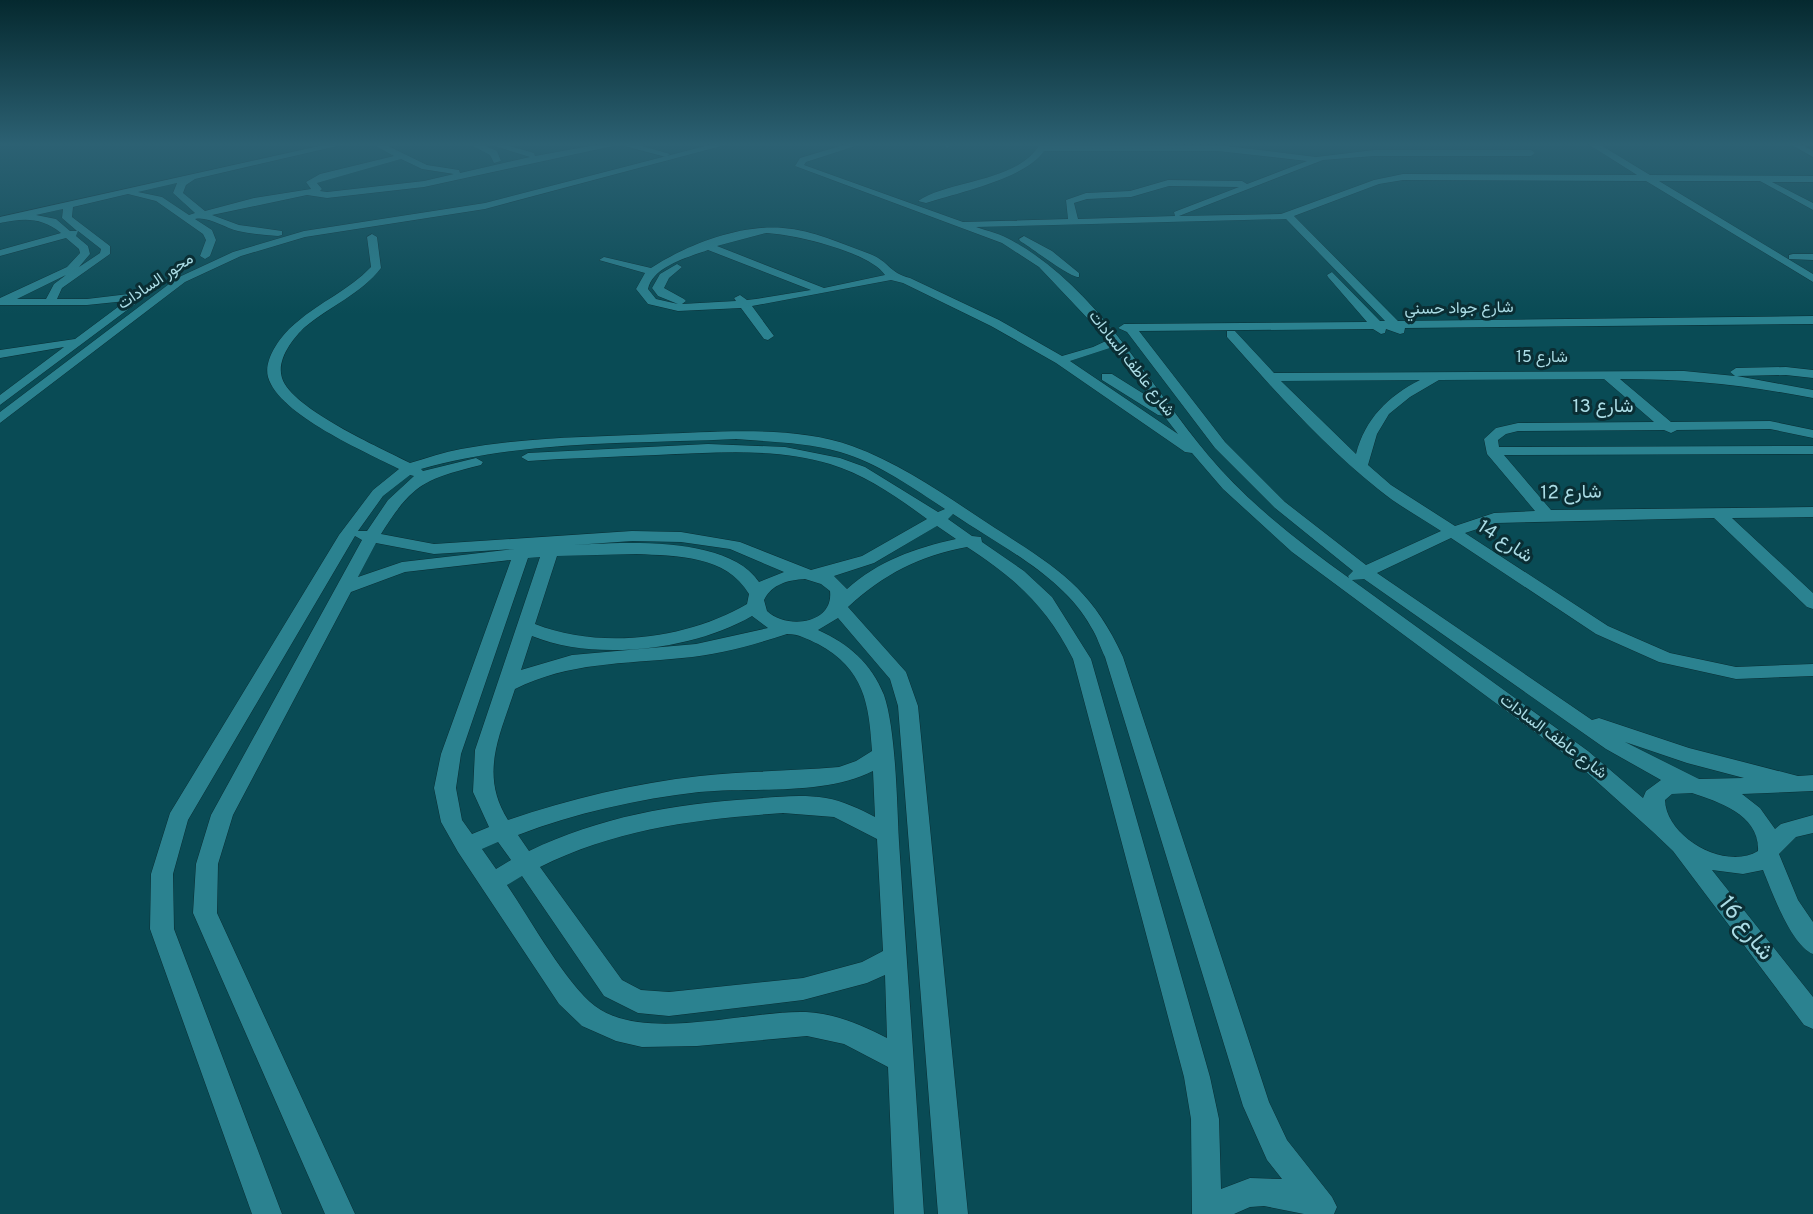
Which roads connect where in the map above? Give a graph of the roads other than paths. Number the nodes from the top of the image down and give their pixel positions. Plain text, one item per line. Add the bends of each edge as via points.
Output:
1 (73, 201) edge
2 (75, 201) edge
3 (157, 201) edge
4 (188, 201) edge
5 (239, 201) edge
6 (256, 201) edge
7 (478, 201) edge
8 (505, 201) edge
9 (897, 201) edge
10 (923, 201) edge
11 (1071, 201) edge
12 (1211, 201) edge
13 (1336, 201) edge
14 (1345, 201) edge
15 (1690, 201) edge
16 (1694, 201) edge
17 (67, 202) junction
18 (202, 211) junction
19 (15, 214) junction
20 (0, 217) edge
21 (188, 218) junction
22 (400, 219) junction
23 (1165, 219) junction
24 (1073, 220) junction
25 (1287, 220) junction
26 (978, 225) junction
27 (996, 227) junction
28 (82, 228) junction
29 (339, 228) junction
30 (66, 232) junction
31 (278, 233) junction
32 (372, 237) junction
33 (1020, 237) junction
34 (1006, 241) junction
35 (708, 246) junction
36 (0, 247) edge
37 (0, 253) edge
38 (205, 257) junction
39 (1793, 257) junction
40 (1813, 257) edge
41 (604, 260) dead end
42 (1813, 269) edge
43 (653, 272) junction
44 (890, 274) junction
45 (1075, 275) dead end
46 (1813, 279) edge
47 (814, 288) junction
48 (141, 295) junction
49 (742, 301) junction
50 (0, 302) edge
51 (53, 302) junction
52 (20, 305) junction
53 (0, 308) edge
54 (1813, 320) edge
55 (106, 321) junction
56 (1381, 329) junction
57 (1399, 329) junction
58 (1813, 329) edge
59 (1133, 332) junction
60 (1231, 334) junction
61 (1111, 335) junction
62 (768, 336) dead end
63 (80, 341) junction
64 (0, 354) edge
65 (1073, 356) junction
66 (1060, 360) junction
67 (0, 361) edge
68 (22, 370) junction
69 (1813, 374) edge
70 (1607, 375) junction
71 (1684, 375) junction
72 (1437, 376) junction
73 (1269, 377) junction
74 (1813, 394) edge
75 (0, 401) edge
76 (0, 419) edge
77 (1175, 420) junction
78 (1667, 426) junction
79 (1813, 434) edge
80 (1696, 450) junction
81 (1813, 450) edge
82 (1492, 451) junction
83 (1203, 458) junction
84 (1360, 466) junction
85 (417, 472) junction
86 (1813, 512) edge
87 (945, 513) junction
88 (1718, 513) junction
89 (1547, 514) junction
90 (1452, 532) junction
91 (373, 534) junction
92 (347, 535) junction
93 (996, 536) junction
94 (970, 541) junction
95 (552, 547) junction
96 (523, 549) junction
97 (1365, 572) junction
98 (809, 574) junction
99 (1344, 582) junction
100 (344, 588) junction
101 (757, 600) junction
102 (1813, 603) edge
103 (839, 607) junction
104 (526, 627) junction
105 (793, 628) junction
106 (1813, 670) edge
107 (506, 685) junction
108 (1569, 714) junction
109 (882, 754) junction
110 (1807, 783) edge
111 (1698, 786) junction
112 (1813, 824) edge
113 (502, 830) junction
114 (1669, 834) junction
115 (889, 835) junction
116 (466, 846) junction
117 (1769, 850) junction
118 (526, 862) junction
119 (492, 882) junction
120 (1813, 943) edge
121 (896, 957) junction
122 (1813, 1017) edge
123 (901, 1060) junction
124 (1327, 1211) edge
125 (267, 1214) edge
126 (340, 1214) edge
127 (909, 1214) edge
128 (953, 1214) edge
129 (1207, 1214) edge
130 (1212, 1214) edge

1 - 17 street
2 - 17 street
3 - 21 street
4 - 18 street
5 - 18 street
6 - 18 street
7 - 31 street, محور السادات
8 - 22 street, محور السادات
9 - 26 street
10 - 26 street, شارع عاطف السادات
11 - 24 street
12 - 23 street
13 - 25 street
14 - 25 street
15 - 46 street
16 - 39 street
17 - 19 street
17 - 28 street via 67,218
18 - 21 street
18 - 31 street via 242,231
19 - 20 street
19 - 30 street via 43,218
21 - 38 street via 208,232 211,240
22 - 29 street, محور السادات
22 - 32 street
23 - 24 street
23 - 25 street
24 - 26 street
25 - 27 street
25 - 56 street
25 - 57 street
26 - 27 street
26 - 34 street, شارع عاطف السادات
27 - 33 street
28 - 30 street
28 - 51 street via 106,248 105,254 58,286
29 - 32 street
29 - 76 street, محور السادات via 259,246 181,280
30 - 36 street
30 - 37 street
30 - 50 street via 84,248 81,261 44,284
31 - 38 street, محور السادات
32 - 85 street via 376,268 365,281 291,334 277,356 275,379 287,399
33 - 34 street
33 - 45 street
34 - 61 street, شارع عاطف السادات via 1058,278
35 - 43 street
35 - 44 street via 753,230 796,231 872,259
35 - 47 street
35 - 49 street via 670,271 658,288 684,302
38 - 48 street, محور السادات
39 - 40 street
39 - 42 street
41 - 43 street
43 - 49 street via 642,289 652,303 683,310
44 - 47 street
44 - 65 street via 940,285
44 - 66 street via 931,289
47 - 49 street
48 - 51 street
48 - 55 street, محور السادات
49 - 62 street
50 - 52 street
51 - 52 street
52 - 53 street
52 - 55 street via 76,308
54 - 57 street, شارع جواد حسني
55 - 63 street, محور السادات
56 - 57 street, شارع جواد حسني
56 - 59 street, شارع جواد حسني
56 - 60 street, شارع جواد حسني
57 - 58 street, شارع جواد حسني
59 - 60 street, شارع جواد حسني
59 - 61 street, شارع جواد حسني
59 - 97 street, شارع عاطف السادات via 1247,475
60 - 73 street, شارع 14
61 - 65 street via 1097,350
61 - 77 street, شارع عاطف السادات
63 - 64 street
63 - 68 street, محور السادات
65 - 66 street
65 - 77 street
66 - 83 street
67 - 68 street
68 - 75 street, محور السادات
69 - 71 street via 1763,370
70 - 71 street, شارع 15
70 - 72 street, شارع 15
70 - 78 street
71 - 74 street, شارع 15
72 - 73 street, شارع 15
72 - 84 street via 1406,392 1382,412 1366,437
73 - 84 street, شارع 14
77 - 83 street, شارع عاطف السادات
78 - 79 street, شارع 13 via 1770,425
78 - 80 street
78 - 82 street, شارع 13 via 1518,427 1491,439
80 - 81 street
80 - 82 street
82 - 89 street
83 - 99 street, شارع عاطف السادات via 1260,516
84 - 90 street, شارع 14
85 - 87 street via 539,456 766,448 811,455 862,471
85 - 91 street
85 - 92 street via 379,493
86 - 88 street, شارع 12
87 - 93 street
87 - 94 street
87 - 98 street via 840,572
88 - 89 street, شارع 12
88 - 102 street
89 - 90 street, شارع 12 via 1494,518
90 - 97 street, شارع 12
90 - 106 street, شارع 14 via 1602,630 1655,654 1736,673
91 - 92 street
91 - 96 street via 434,549
91 - 100 street
92 - 125 street via 178,819 162,874 162,929
93 - 94 street
93 - 124 street via 1046,569 1075,594 1099,624 1114,657 1257,1106 1277,1150
94 - 103 street via 916,552 877,574
94 - 129 street via 1027,579 1068,629 1082,659 1198,1077 1205,1119
95 - 96 street
95 - 98 street via 632,536 708,539
95 - 101 street via 631,547 691,554 737,568 750,580
95 - 104 street
96 - 100 street via 402,567
96 - 116 street via 451,754 445,788 452,822
97 - 99 street, شارع 12
97 - 108 street, شارع عاطف السادات
98 - 101 street via 776,579
98 - 103 street via 836,586 841,595
99 - 114 street, شارع عاطف السادات via 1581,756
100 - 126 street via 222,815 207,864 205,913
101 - 104 street via 734,620 678,637 564,641
101 - 105 street via 761,616 772,624
103 - 105 street via 823,622
103 - 128 street via 899,677 908,706
104 - 107 street
105 - 107 street via 695,650 560,662
105 - 109 street via 830,641 871,684
107 - 113 street via 479,780
108 - 110 street via 1687,755
108 - 111 street, شارع عاطف السادات via 1613,744
109 - 113 street via 840,775 680,787
109 - 115 street
110 - 111 street
111 - 114 street via 1667,786 1654,797 1653,806
111 - 117 street, شارع عاطف السادات via 1733,800 1757,818 1767,832
112 - 117 street via 1789,830
113 - 116 street
113 - 118 street
114 - 117 street via 1708,858 1740,866 1757,863
114 - 122 street, شارع 16
115 - 118 street via 864,820 807,803 690,810 635,820
115 - 121 street
116 - 119 street
117 - 120 street via 1789,905
118 - 119 street
118 - 121 street via 613,988 638,1001 668,1004 803,989 867,972
119 - 123 street via 568,996 589,1018 625,1032 667,1034 807,1024 872,1042
121 - 123 street
123 - 127 street
124 - 130 street via 1304,1198 1266,1190 1232,1198

